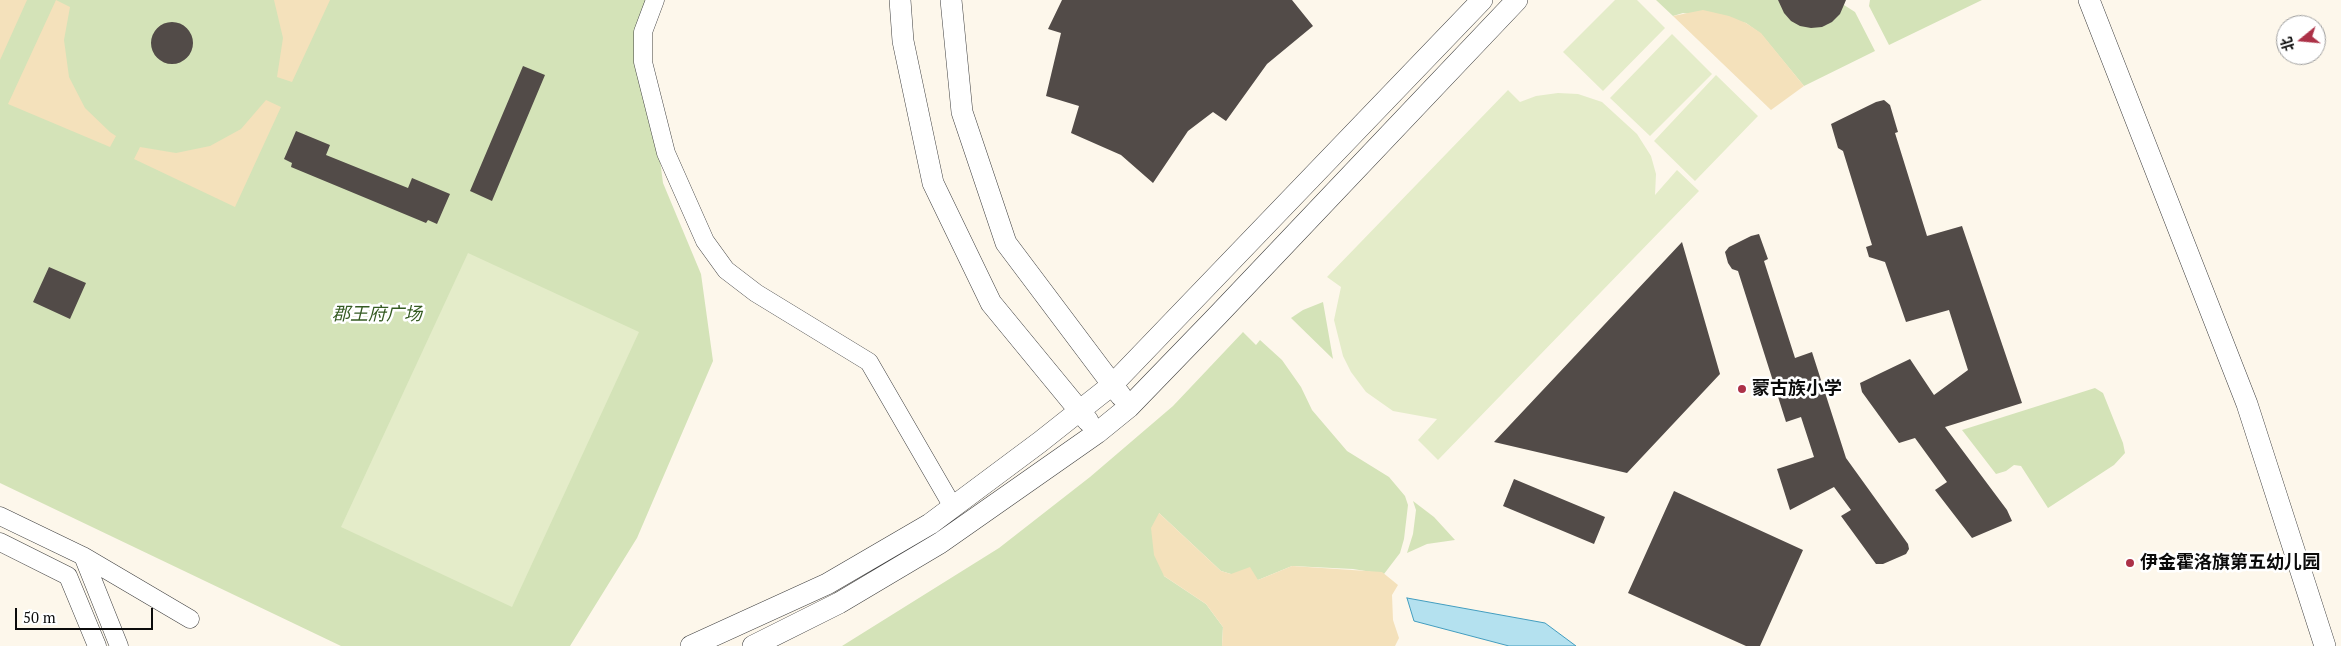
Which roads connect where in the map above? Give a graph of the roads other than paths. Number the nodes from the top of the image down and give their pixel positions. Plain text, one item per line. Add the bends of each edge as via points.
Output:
1 (656, 0) edge
2 (900, 0) edge
3 (951, 0) edge
4 (1482, 0) edge
5 (1517, 0) edge
6 (2089, 0) edge
7 (1112, 385) junction
8 (1128, 406) junction
9 (1080, 411) junction
10 (1097, 433) junction
11 (953, 507) junction
12 (0, 516) edge
13 (0, 542) edge
14 (82, 556) junction
15 (190, 620) dead end
16 (97, 646) edge
17 (119, 646) edge
18 (691, 646) edge
19 (753, 646) edge
20 (2325, 646) edge

1 - 11 street via 643,32 643,62 666,153 705,241 726,270 756,293 869,362
2 - 9 street via 903,41 933,183 991,303
3 - 7 street via 962,112 1006,243
4 - 7 street
5 - 8 street
6 - 20 street via 2247,404
7 - 8 street
7 - 9 street
8 - 10 street
9 - 10 street
9 - 11 street
10 - 19 street via 940,543 839,603
11 - 18 street via 930,524 827,584
12 - 14 street
13 - 16 street via 68,576
14 - 15 street
14 - 17 street

